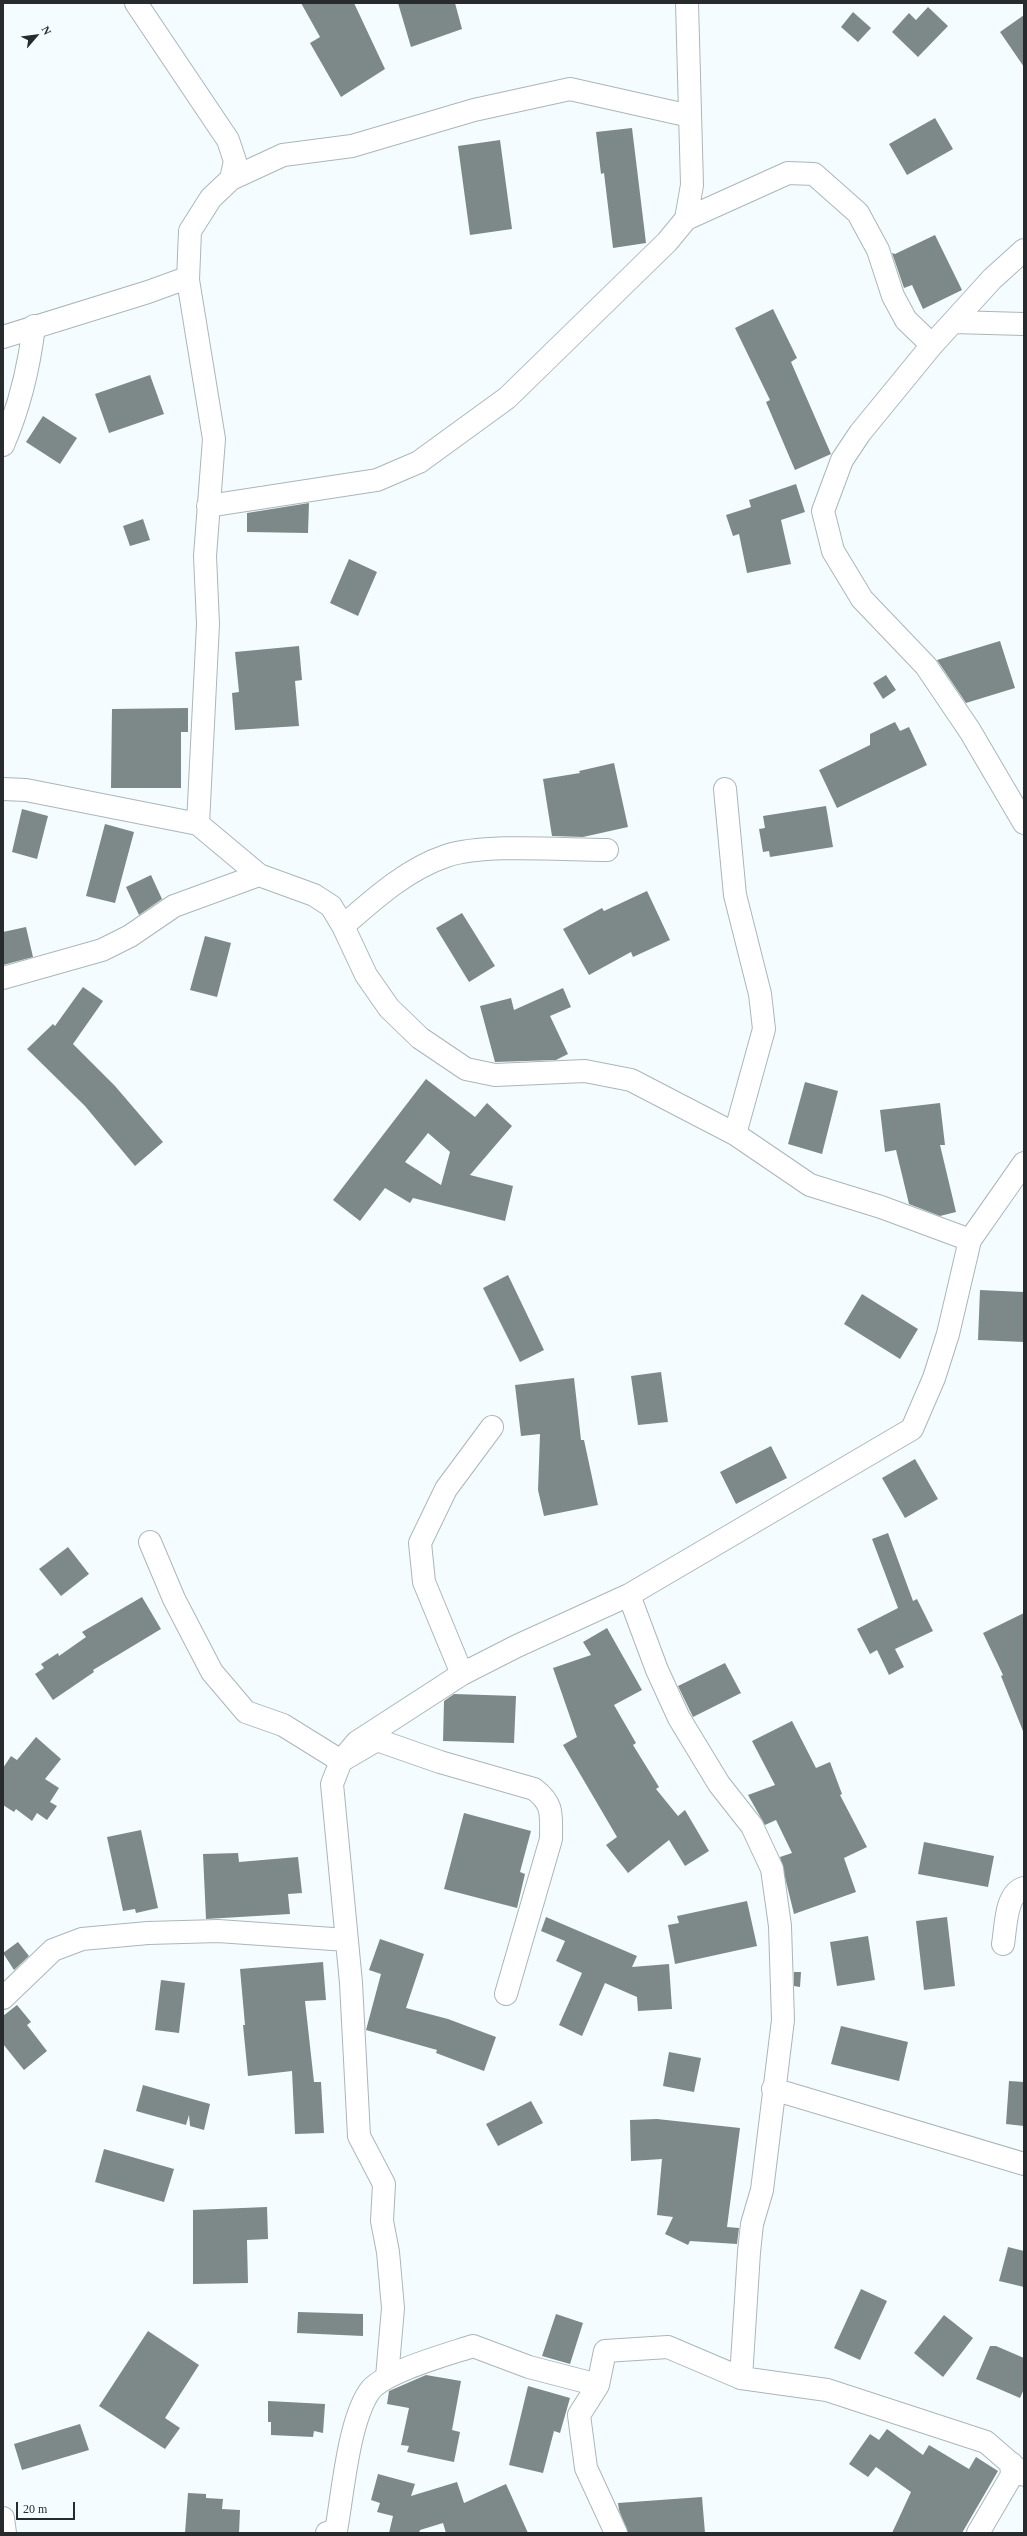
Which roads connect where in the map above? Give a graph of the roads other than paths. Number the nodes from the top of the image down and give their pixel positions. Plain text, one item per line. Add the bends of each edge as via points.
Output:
1 (136, 3) edge
2 (687, 3) edge
3 (690, 116) junction
4 (231, 179) junction
5 (686, 219) junction
6 (1024, 250) edge
7 (188, 280) junction
8 (953, 322) junction
9 (1024, 324) edge
10 (34, 326) junction
11 (3, 337) edge
12 (932, 345) junction
13 (3, 445) edge
14 (208, 506) junction
15 (3, 789) edge
16 (725, 789) dead end
17 (1024, 823) edge
18 (198, 824) junction
19 (607, 850) dead end
20 (259, 875) junction
21 (343, 926) junction
22 (3, 978) edge
23 (735, 1134) junction
24 (1024, 1163) edge
25 (970, 1240) junction
26 (492, 1427) dead end
27 (150, 1542) dead end
28 (629, 1595) junction
29 (462, 1674) junction
30 (341, 1760) junction
31 (1024, 1888) edge
32 (347, 1940) junction
33 (1003, 1944) dead end
34 (506, 1994) dead end
35 (3, 1998) edge
36 (773, 2089) junction
37 (1024, 2164) edge
38 (387, 2377) junction
39 (741, 2378) junction
40 (598, 2385) junction
41 (1018, 2469) edge
42 (3, 2518) edge
43 (333, 2532) edge
44 (5, 2533) edge
45 (616, 2533) edge
46 (978, 2533) edge

1 - 4 street via 228,140 235,161
2 - 3 street
3 - 4 street via 570,89 474,110 352,146 283,155
3 - 5 street via 692,184
4 - 7 street via 211,198 190,231
5 - 12 street via 788,172 814,174 858,213 878,250 893,296 906,320
5 - 14 street via 667,242 508,398 419,462 377,480
6 - 8 street via 992,279
7 - 10 street via 181,280
7 - 14 street via 214,439
8 - 9 street
8 - 12 street
10 - 11 street
10 - 13 street via 29,364 17,413
12 - 17 street via 860,433 842,460 823,511 833,551 862,599 926,666 970,731
14 - 18 street via 208,624
15 - 18 street via 26,790
16 - 23 street via 735,895 760,994 764,1029
18 - 20 street
19 - 21 street via 488,849 447,856 413,872 383,891
20 - 21 street via 314,895 331,906
20 - 22 street via 174,906 130,936 102,950
21 - 23 street via 366,975 389,1008 420,1038 466,1069 495,1075 585,1071 631,1080
23 - 25 street via 810,1185 881,1207
24 - 25 street
25 - 28 street via 948,1334 934,1378 912,1429
26 - 29 street via 446,1489 420,1543 424,1582
27 - 30 street via 174,1599 212,1672 246,1712 283,1725
28 - 29 street
28 - 36 street via 680,1718 719,1784 752,1826 772,1869 780,1926 783,2020
29 - 30 street via 357,1742
30 - 32 street via 332,1784
30 - 34 street via 377,1740 440,1762 534,1789 546,1798 551,1812 551,1839
31 - 33 street via 1018,1889 1012,1897
32 - 35 street via 218,1931 148,1933 82,1939 53,1950
32 - 38 street via 357,2069 359,2136 384,2184 382,2221 388,2252 393,2308
36 - 37 street
36 - 39 street via 762,2190 752,2224 748,2252
38 - 40 street via 473,2346 529,2367
38 - 43 street via 369,2392 354,2428
39 - 40 street via 668,2347 605,2351
39 - 41 street via 826,2390 986,2442
40 - 45 street via 579,2415 586,2468
41 - 46 street
42 - 44 street

